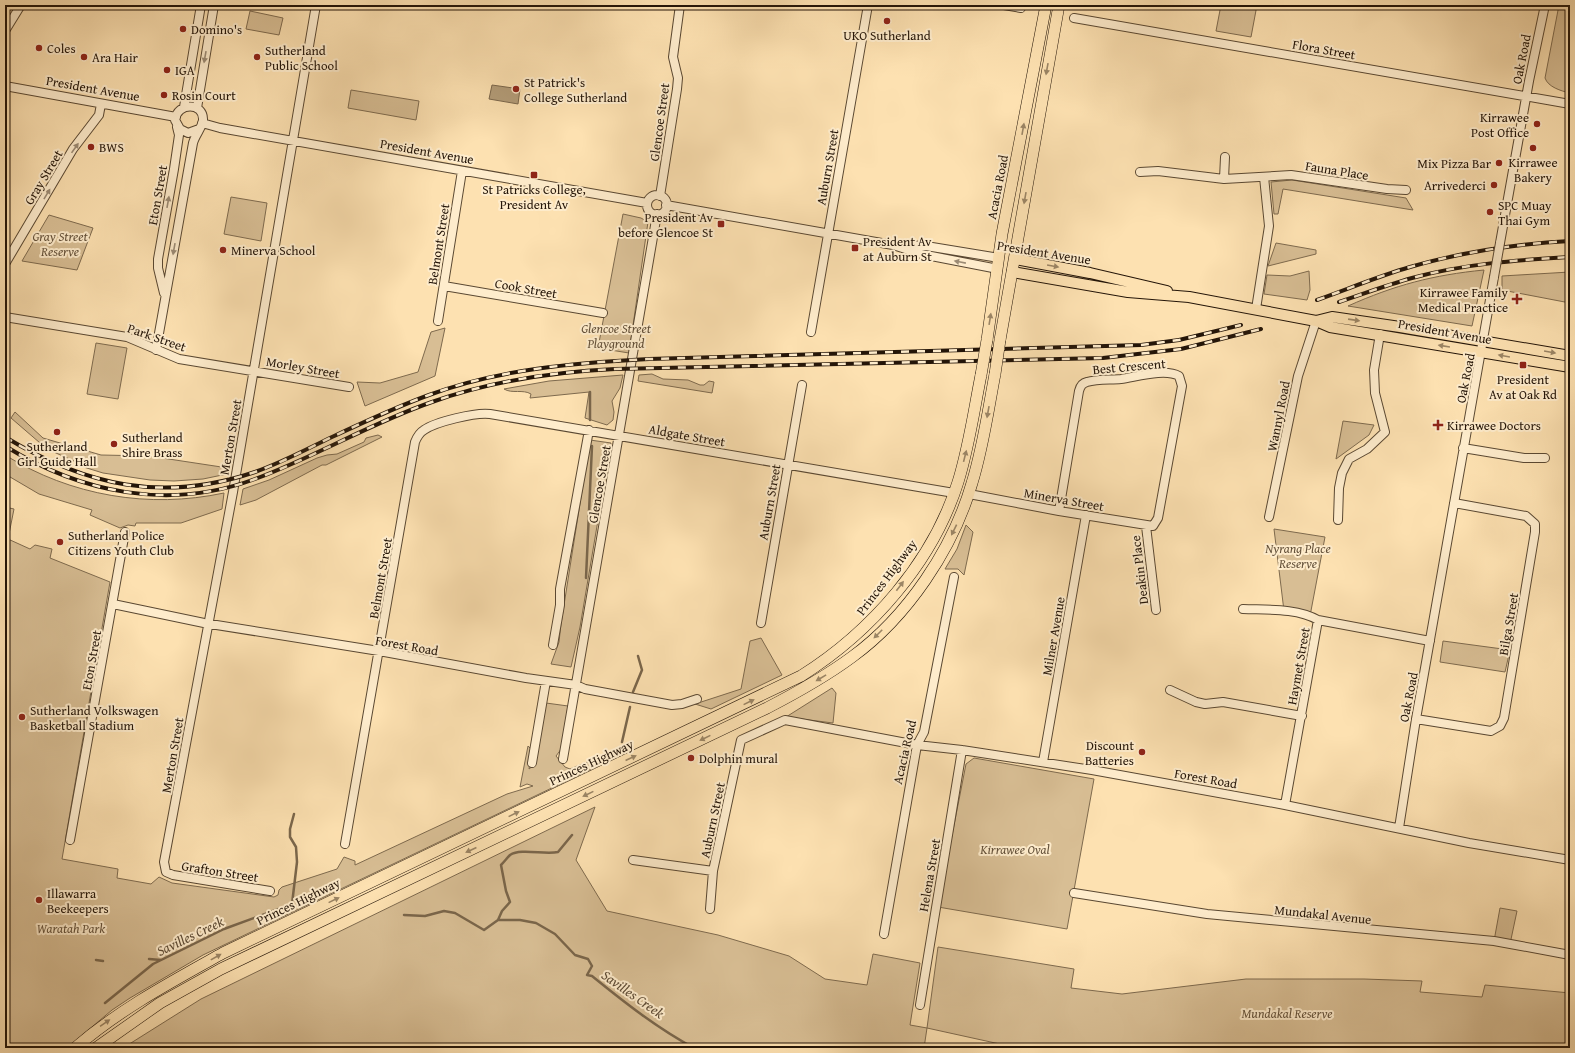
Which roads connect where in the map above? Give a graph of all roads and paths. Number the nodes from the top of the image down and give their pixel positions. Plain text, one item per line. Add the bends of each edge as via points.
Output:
1 (21, 5) edge
2 (201, 5) edge
3 (214, 5) edge
4 (316, 5) edge
5 (680, 5) edge
6 (868, 5) edge
7 (1004, 5) edge
8 (1046, 5) edge
9 (1059, 5) edge
10 (1545, 5) edge
11 (1021, 8) dead end
12 (1074, 18) dead end
13 (5, 31) edge
14 (5, 86) edge
15 (1526, 96) junction
16 (101, 104) junction
17 (1570, 104) edge
18 (184, 107) junction
19 (197, 108) junction
20 (176, 117) junction
21 (177, 126) junction
22 (200, 126) junction
23 (293, 140) junction
24 (1225, 157) dead end
25 (462, 171) junction
26 (1140, 172) dead end
27 (1264, 177) junction
28 (1224, 179) junction
29 (1406, 190) dead end
30 (660, 196) junction
31 (647, 203) junction
32 (666, 206) junction
33 (657, 214) junction
34 (828, 234) junction
35 (1015, 259) junction
36 (5, 264) edge
37 (998, 264) junction
38 (158, 268) junction
39 (170, 269) junction
40 (1012, 272) junction
41 (444, 286) junction
42 (1189, 297) junction
43 (164, 303) junction
44 (1256, 309) junction
45 (603, 313) dead end
46 (5, 317) edge
47 (438, 320) dead end
48 (1316, 320) junction
49 (811, 332) dead end
50 (1380, 334) junction
51 (1484, 341) junction
52 (156, 350) junction
53 (1482, 352) junction
54 (1570, 356) edge
55 (1570, 367) edge
56 (253, 370) junction
57 (980, 375) joint
58 (802, 386) dead end
59 (349, 388) dead end
60 (589, 430) junction
61 (419, 434) joint
62 (620, 435) junction
63 (1463, 448) junction
64 (1545, 458) dead end
65 (788, 466) junction
66 (954, 493) junction
67 (969, 494) junction
68 (1454, 503) junction
69 (1059, 511) junction
70 (1086, 515) junction
71 (1270, 517) dead end
72 (1338, 520) dead end
73 (1155, 525) joint
74 (1146, 526) junction
75 (125, 532) dead end
76 (954, 577) dead end
77 (113, 604) junction
78 (1243, 609) dead end
79 (1156, 610) dead end
80 (1318, 620) junction
81 (209, 623) junction
82 (761, 623) dead end
83 (1430, 641) junction
84 (553, 645) dead end
85 (379, 651) junction
86 (546, 681) junction
87 (576, 685) junction
88 (1170, 690) dead end
89 (697, 698) dead end
90 (1302, 716) junction
91 (1416, 719) junction
92 (836, 728) joint
93 (917, 745) junction
94 (962, 750) junction
95 (563, 759) dead end
96 (1043, 762) junction
97 (532, 763) dead end
98 (1285, 805) junction
99 (1399, 828) junction
100 (70, 840) dead end
101 (345, 844) dead end
102 (633, 860) dead end
103 (1570, 860) edge
104 (713, 871) junction
105 (166, 872) joint
106 (270, 891) dead end
107 (1074, 893) dead end
108 (710, 909) dead end
109 (884, 934) dead end
110 (1570, 955) edge
111 (920, 1005) dead end
112 (75, 1048) edge
113 (96, 1048) edge

1 - 13 street
2 - 18 street
3 -> 19 street
4 - 23 street, Merton Street
5 - 30 street, Glencoe Street via 673,57 678,78 677,89
6 - 34 street, Auburn Street
7 - 11 street
37 -> 8 highway, Acacia Road
9 -> 35 highway
10 - 15 street, Oak Road
12 - 15 street, Flora Street
14 - 16 street, President Avenue
15 - 17 street, Flora Street
15 - 51 street, Oak Road, bridge
16 - 20 street, President Avenue
36 -> 16 street, Gray Street via 73,149 98,115
18 - 19 street
18 - 20 street
19 - 22 street via 202,114
20 - 21 street
21 - 22 street via 188,133
38 -> 21 street, Eton Street via 179,134
22 - 23 street, President Avenue
22 -> 39 street, Eton Street via 193,143
23 - 25 street, President Avenue
23 - 56 street, Merton Street
24 - 28 street
25 - 31 street, President Avenue
25 - 41 street, Belmont Street
26 - 28 street, Fauna Place via 1158,171
27 - 28 street, Fauna Place
27 - 29 street, Fauna Place via 1291,175
27 - 44 street via 1269,226
30 - 31 street via 653,196
30 - 32 street
31 - 33 street via 650,211
32 - 33 street via 663,212
32 - 34 street, President Avenue
33 - 62 street, Glencoe Street
34 - 37 street, President Avenue via 893,245 926,246
34 - 49 street, Auburn Street
35 - 37 highway, President Avenue
35 - 40 highway
35 -> 42 main road, President Avenue via 1090,273
37 - 40 highway, President Avenue
57 -> 37 highway, Acacia Road, bridge
38 - 39 street via 163,271
38 - 43 street, Eton Street
39 - 43 street, Eton Street
40 - 42 main road, President Avenue via 1128,292
40 -> 67 highway, Princes Highway, bridge via 982,443
41 - 45 street, Cook Street
41 - 47 street, Belmont Street
42 - 44 main road, President Avenue
43 - 52 street, Eton Street
44 - 48 main road, President Avenue
46 - 52 street, Park Street via 127,337
48 - 50 main road, President Avenue via 1330,327
48 -> 51 main road, President Avenue via 1332,317
48 - 71 street, Wannyl Road via 1298,376
53 -> 50 main road, President Avenue
50 - 72 street via 1374,370 1375,393 1385,432 1367,449 1350,459 1346,466 1339,488
51 - 53 street, Oak Road
51 -> 54 main road, President Avenue
52 - 56 street, Park Street via 179,358
55 -> 53 main road, President Avenue
53 - 63 street, Oak Road
56 - 59 street, Morley Street
56 - 81 street, Merton Street
66 -> 57 highway, Princes Highway via 967,448
58 - 65 street, Auburn Street
60 - 61 street, Aldgate Street via 485,413 428,427
60 - 62 street, Aldgate Street
60 - 84 street, Glencoe Street via 560,589
61 - 85 street, Belmont Street via 415,442
62 - 65 street, Aldgate Street
62 - 87 street, Glencoe Street
63 - 64 street via 1524,458
63 - 68 street, Oak Road
65 - 66 street, Aldgate Street
65 - 82 street, Auburn Street
112 -> 66 highway, Princes Highway via 98,1028 150,993 223,953 811,670 864,629 894,594 927,548
67 - 69 street, Minerva Street
67 -> 113 highway, Princes Highway via 941,556 909,601 873,640 830,673 800,691 732,724 220,969 160,1003
68 - 83 street, Oak Road
68 - 91 street, Bilga Street via 1526,516 1535,524 1511,674 1502,722 1495,730 1487,731
69 - 70 street, Minerva Street
69 - 73 street, Best Crescent via 1082,384 1146,374 1173,374 1181,379 1182,386
70 - 74 street, Minerva Street
70 - 96 street, Milner Avenue
73 - 74 street, Minerva Street
74 - 79 street, Deakin Place
75 - 77 street, Eton Street
76 - 93 street, Acacia Road via 924,732
77 - 81 street, Forest Road
77 - 100 street, Eton Street
78 - 80 street via 1284,611
80 - 83 street, Haymet Street
80 - 90 street, Haymet Street
81 - 85 street, Forest Road
81 - 105 street, Merton Street via 164,862
83 - 91 street, Oak Road
85 - 86 street, Forest Road
85 - 101 street, Belmont Street
86 - 87 street, Forest Road
86 - 97 street
87 - 89 street, Forest Road via 585,689 672,705
87 - 95 street, Glencoe Street
88 - 90 street via 1205,704 1223,702
90 - 98 street, Haymet Street
91 - 99 street, Oak Road
92 - 93 street, Forest Road
92 - 104 street, Auburn Street via 785,720 741,740
93 - 94 street, Forest Road
93 - 109 street, Acacia Road
94 - 96 street, Forest Road
94 - 111 street, Helena Street
96 - 98 street, Forest Road
98 - 99 street, Forest Road
99 - 103 street, Forest Road
102 - 104 street
104 - 108 street, Auburn Street
105 - 106 street, Grafton Street
107 - 110 street, Mundakal Avenue via 1207,914 1494,941

